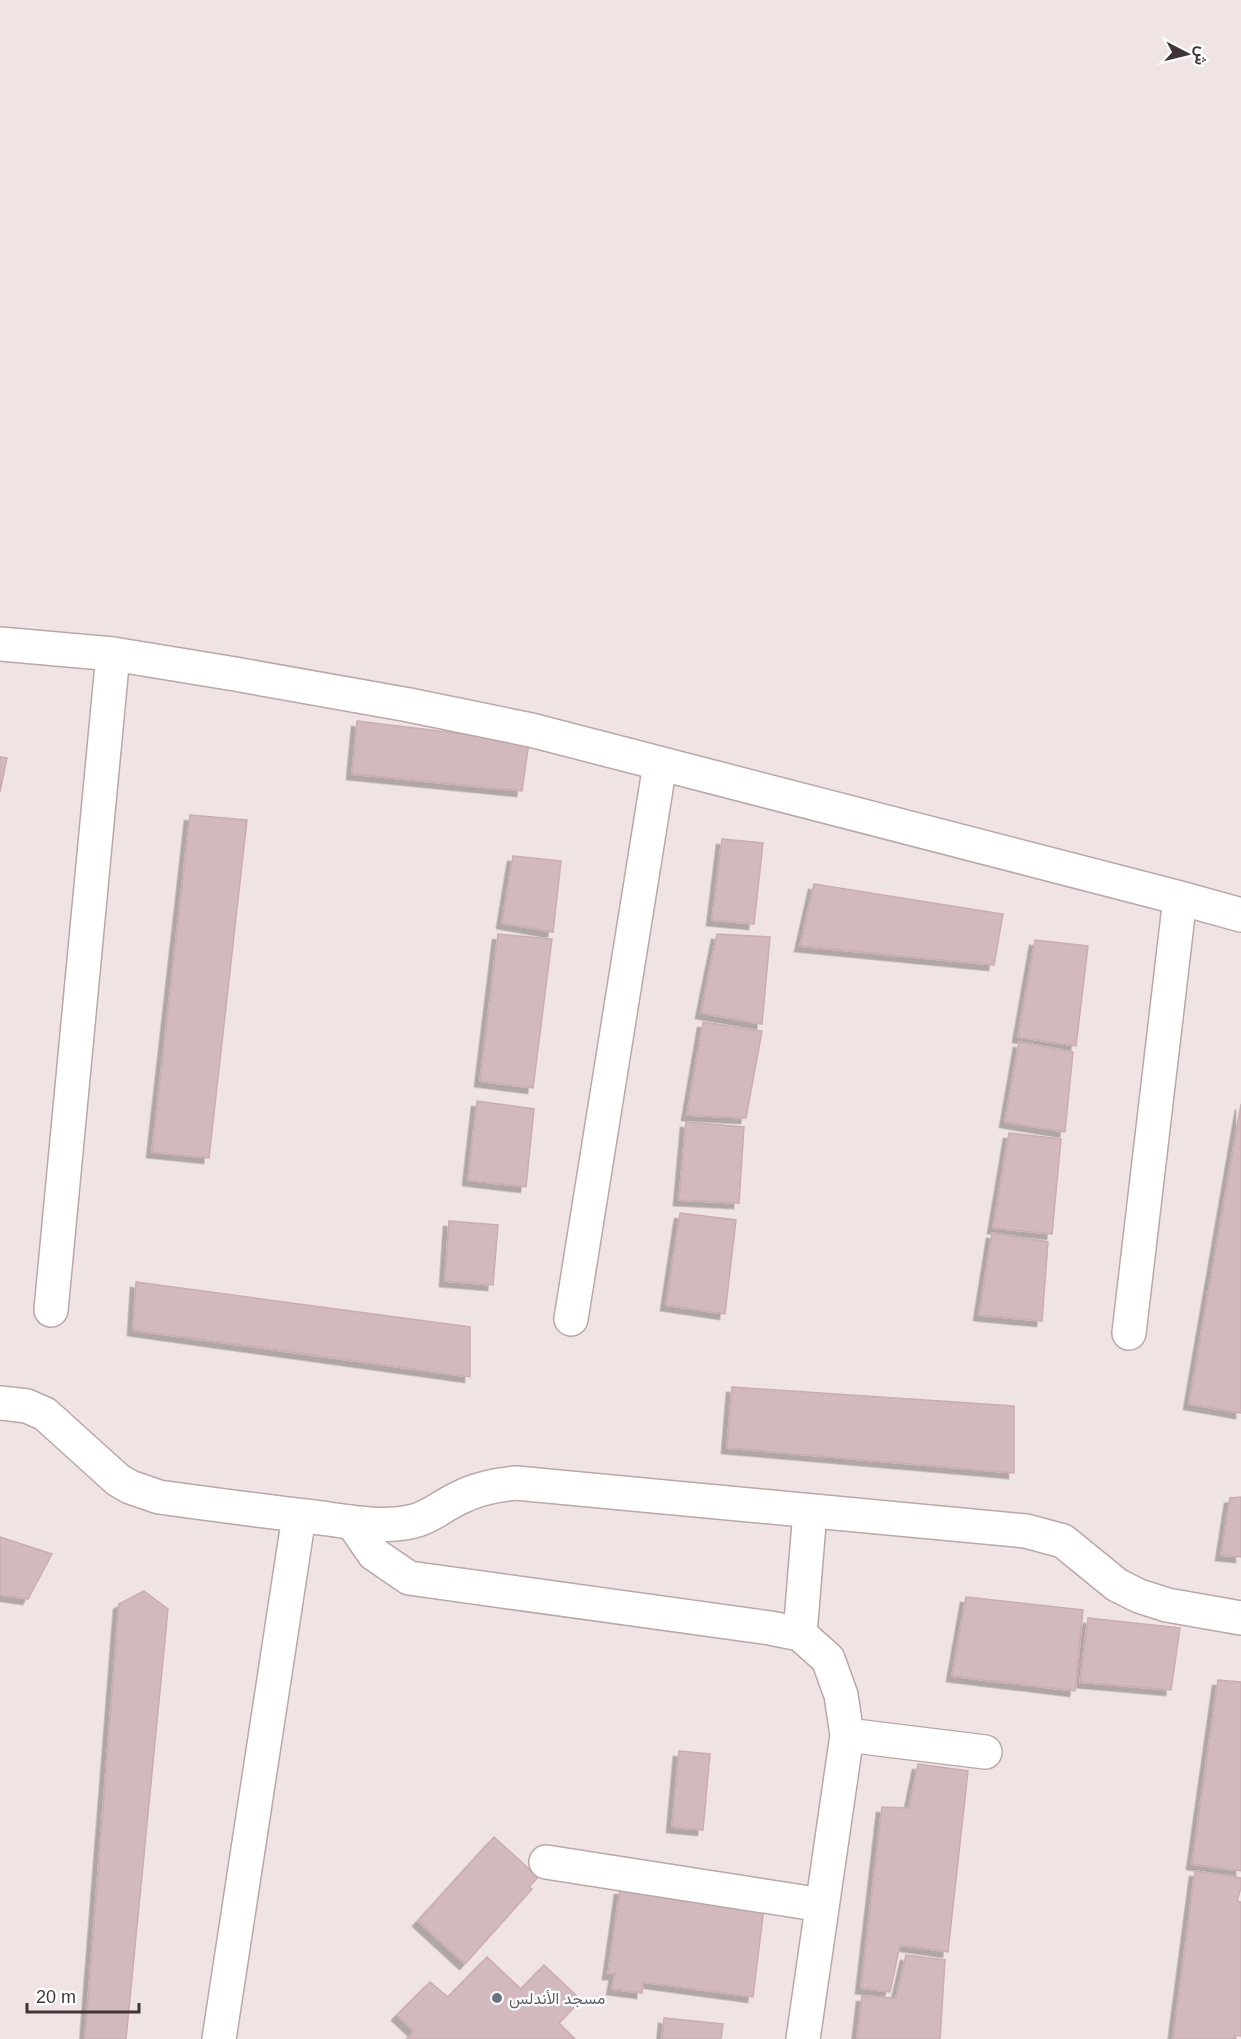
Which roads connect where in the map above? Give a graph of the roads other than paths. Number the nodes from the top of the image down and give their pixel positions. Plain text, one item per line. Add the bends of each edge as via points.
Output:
1 (0, 644) edge
2 (113, 654) junction
3 (660, 765) junction
4 (1180, 898) junction
5 (1241, 915) edge
6 (51, 1310) dead end
7 (571, 1319) dead end
8 (1129, 1333) dead end
9 (0, 1403) edge
10 (810, 1511) junction
11 (299, 1516) junction
12 (352, 1522) junction
13 (1241, 1618) edge
14 (800, 1634) junction
15 (847, 1735) junction
16 (985, 1752) dead end
17 (546, 1862) dead end
18 (822, 1905) junction
19 (219, 2039) edge
20 (803, 2039) edge

1 - 2 street
2 - 3 street via 409,705 531,730
2 - 6 street
3 - 4 street
3 - 7 street
4 - 5 street
4 - 8 street
9 - 11 street via 27,1406 45,1414 117,1480 144,1493
10 - 12 street via 516,1483 478,1490 414,1521
10 - 13 street via 1047,1536 1063,1541 1117,1586 1139,1596
10 - 14 street
11 - 12 street
11 - 19 street
12 - 14 street via 374,1554 409,1578
14 - 15 street via 828,1659 841,1695
15 - 16 street
15 - 18 street
17 - 18 street
18 - 20 street

